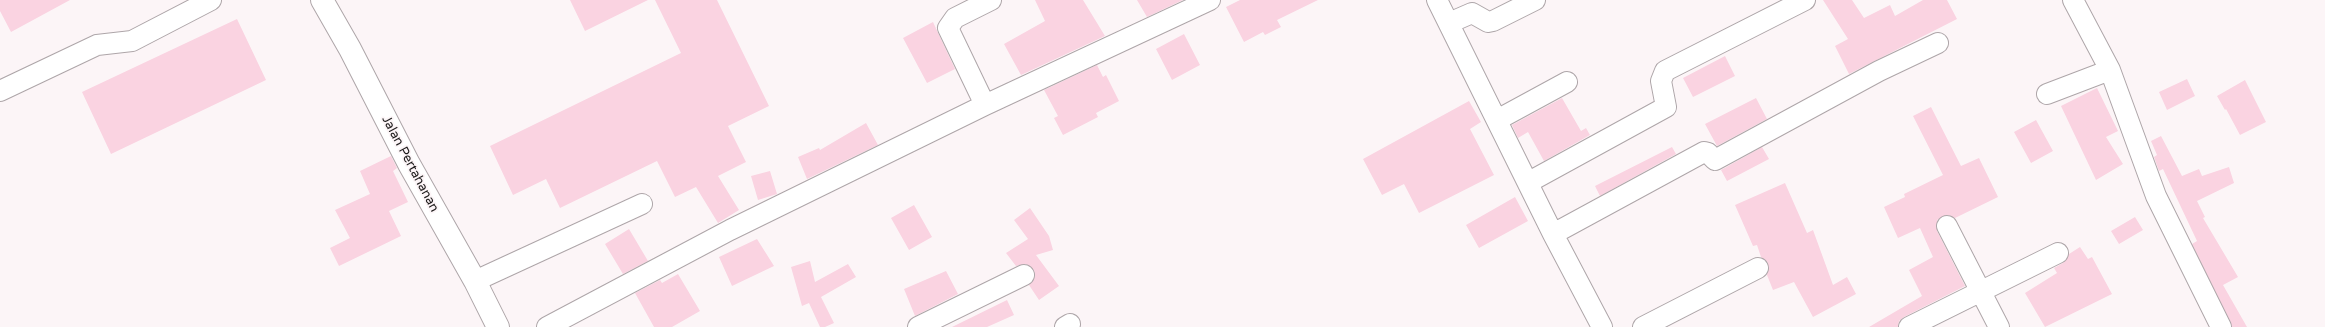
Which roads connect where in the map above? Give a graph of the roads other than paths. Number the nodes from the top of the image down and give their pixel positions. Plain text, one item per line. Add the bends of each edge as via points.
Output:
1 (211, 0) edge
2 (322, 0) edge
3 (991, 0) edge
4 (1210, 0) edge
5 (1437, 0) edge
6 (1535, 0) edge
7 (1805, 0) edge
8 (2074, 0) edge
9 (1449, 24) junction
10 (1938, 43) dead end
11 (2110, 70) junction
12 (1567, 82) dead end
13 (0, 91) edge
14 (2047, 94) dead end
15 (985, 105) junction
16 (1497, 120) junction
17 (1529, 182) junction
18 (642, 204) dead end
19 (1947, 226) dead end
20 (1553, 234) junction
21 (2058, 253) dead end
22 (1758, 268) dead end
23 (1024, 275) dead end
24 (475, 281) junction
25 (1981, 292) junction
26 (498, 327) edge
27 (547, 327) edge
28 (918, 327) edge
29 (1602, 327) edge
30 (1642, 327) edge
31 (1909, 327) edge
32 (1999, 327) edge
33 (2221, 327) edge

1 - 13 street via 132,41 98,45
2 - 24 main road, Jalan Pertahanan via 409,164
3 - 15 street via 958,16 948,28
4 - 15 street
5 - 9 street
6 - 9 street via 1493,21 1485,20 1473,13
7 - 17 street via 1665,71 1661,81 1666,108
8 - 11 street
9 - 16 street
10 - 20 street via 1879,71 1715,160 1704,152
11 - 14 street
11 - 33 street via 2156,196
12 - 16 street
15 - 27 street via 730,230
16 - 17 street
17 - 20 street
18 - 24 street
19 - 25 street
20 - 29 street
21 - 25 street
22 - 30 street
23 - 28 street
24 - 26 main road, Jalan Pertahanan
25 - 31 street
25 - 32 street

